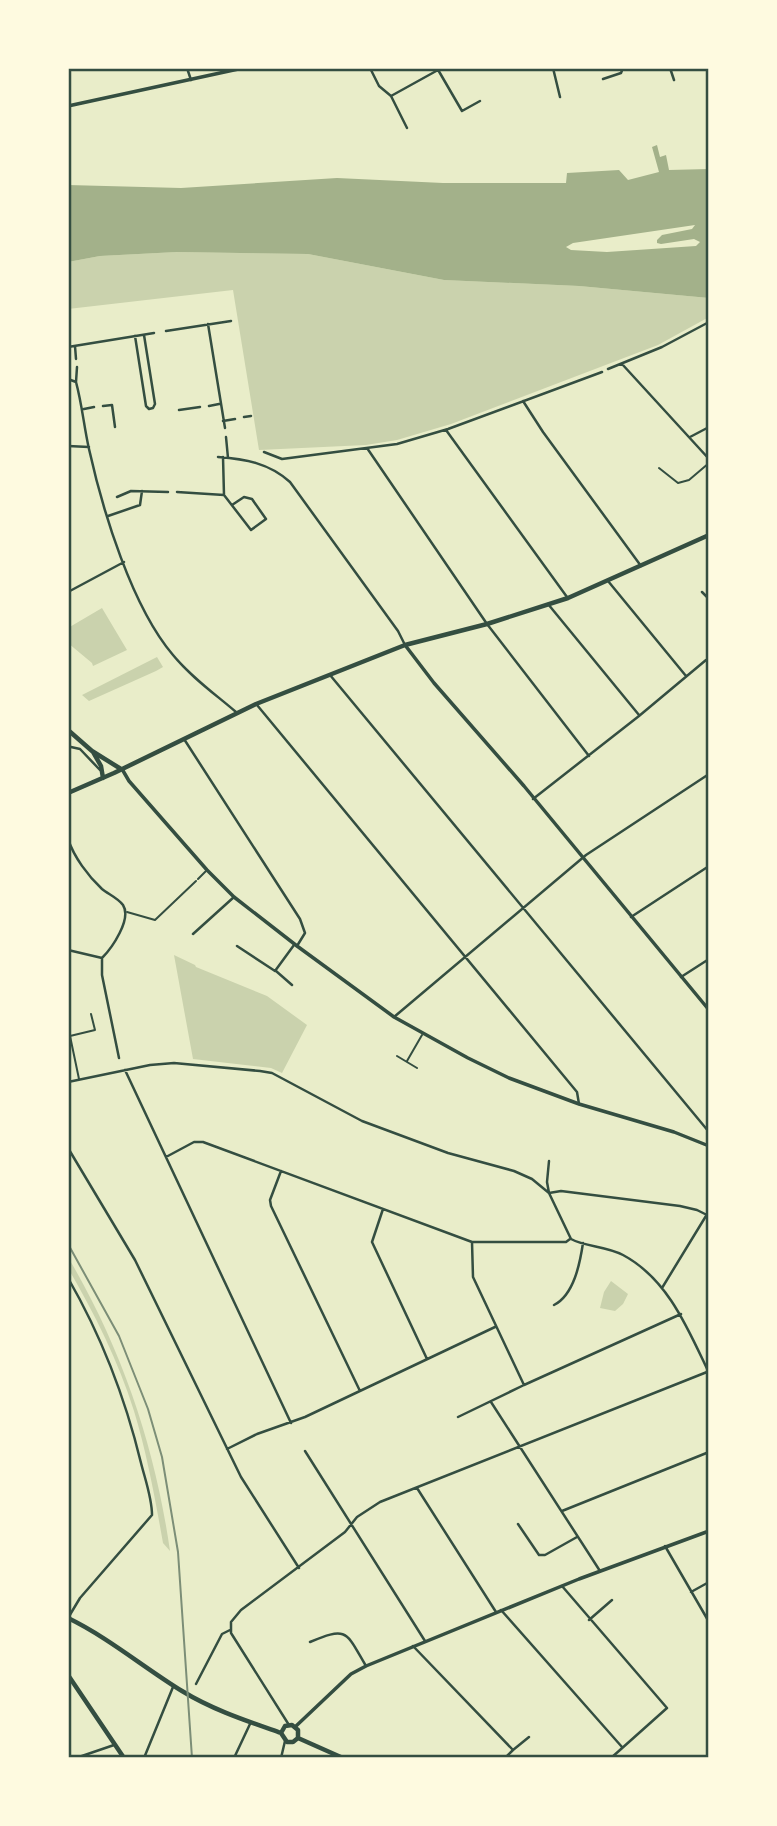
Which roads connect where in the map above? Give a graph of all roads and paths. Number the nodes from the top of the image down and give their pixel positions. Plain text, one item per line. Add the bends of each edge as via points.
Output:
1 (187, 68) edge
2 (243, 68) edge
3 (370, 68) edge
4 (553, 68) edge
5 (623, 68) edge
6 (670, 68) edge
7 (438, 69) edge
8 (603, 79) dead end
9 (191, 80) junction
10 (674, 80) dead end
11 (391, 96) junction
12 (560, 97) dead end
13 (481, 102) dead end
14 (68, 106) edge
15 (407, 128) dead end
16 (231, 321) dead end
17 (709, 322) edge
18 (208, 324) junction
19 (166, 331) dead end
20 (154, 333) dead end
21 (144, 335) junction
22 (135, 336) junction
23 (68, 346) edge
24 (75, 346) junction
25 (76, 359) dead end
26 (622, 364) junction
27 (78, 367) dead end
28 (608, 369) dead end
29 (601, 372) dead end
30 (68, 379) edge
31 (76, 382) junction
32 (523, 401) junction
33 (221, 404) junction
34 (103, 406) dead end
35 (209, 406) dead end
36 (94, 407) dead end
37 (200, 407) dead end
38 (84, 409) junction
39 (179, 410) dead end
40 (251, 416) dead end
41 (244, 417) dead end
42 (235, 419) dead end
43 (223, 421) junction
44 (115, 427) dead end
45 (709, 427) edge
46 (225, 428) dead end
47 (446, 430) junction
48 (226, 437) dead end
49 (690, 438) junction
50 (68, 446) edge
51 (89, 447) junction
52 (367, 448) junction
53 (264, 452) dead end
54 (218, 457) dead end
55 (223, 457) junction
56 (228, 458) junction
57 (709, 461) edge
58 (659, 468) dead end
59 (142, 491) junction
60 (168, 492) dead end
61 (177, 492) dead end
62 (224, 495) junction
63 (117, 497) dead end
64 (232, 505) junction
65 (108, 516) junction
66 (709, 535) edge
67 (124, 562) junction
68 (641, 566) junction
69 (608, 581) junction
70 (68, 592) edge
71 (702, 592) dead end
72 (568, 598) junction
73 (709, 599) edge
74 (548, 604) junction
75 (487, 624) junction
76 (405, 645) junction
77 (706, 660) dead end
78 (330, 676) junction
79 (686, 676) junction
80 (256, 704) junction
81 (236, 712) junction
82 (639, 716) junction
83 (68, 730) edge
84 (184, 739) junction
85 (83, 743) junction
86 (70, 748) edge
87 (92, 751) junction
88 (589, 755) junction
89 (122, 769) junction
90 (103, 770) junction
91 (709, 774) edge
92 (103, 778) junction
93 (68, 793) edge
94 (533, 799) junction
95 (68, 839) edge
96 (582, 858) junction
97 (709, 866) edge
98 (207, 870) junction
99 (234, 898) junction
100 (523, 908) junction
101 (126, 912) junction
102 (631, 917) junction
103 (194, 934) dead end
104 (237, 946) dead end
105 (296, 946) junction
106 (68, 950) edge
107 (464, 957) junction
108 (102, 958) junction
109 (709, 959) edge
110 (275, 971) junction
111 (681, 977) junction
112 (292, 985) dead end
113 (709, 1010) edge
114 (91, 1014) dead end
115 (394, 1017) junction
116 (423, 1034) junction
117 (69, 1037) edge
118 (397, 1056) dead end
119 (119, 1058) dead end
120 (407, 1061) junction
121 (417, 1068) dead end
122 (125, 1070) junction
123 (79, 1080) junction
124 (68, 1082) edge
125 (579, 1104) junction
126 (709, 1132) edge
127 (709, 1146) edge
128 (68, 1148) edge
129 (166, 1157) junction
130 (549, 1161) dead end
131 (281, 1171) junction
132 (549, 1193) junction
133 (383, 1209) junction
134 (708, 1214) edge
135 (571, 1239) junction
136 (472, 1242) junction
137 (583, 1243) junction
138 (68, 1278) edge
139 (662, 1288) junction
140 (554, 1304) dead end
141 (681, 1314) junction
142 (495, 1327) junction
143 (427, 1359) junction
144 (708, 1372) edge
145 (523, 1385) junction
146 (360, 1391) junction
147 (491, 1402) junction
148 (458, 1418) dead end
149 (291, 1423) junction
150 (519, 1447) junction
151 (227, 1449) junction
152 (305, 1451) dead end
153 (709, 1452) edge
154 (418, 1488) junction
155 (561, 1511) junction
156 (518, 1524) dead end
157 (352, 1525) junction
158 (709, 1531) edge
159 (577, 1536) junction
160 (665, 1546) junction
161 (299, 1568) junction
162 (600, 1571) junction
163 (709, 1581) edge
164 (562, 1586) junction
165 (691, 1592) junction
166 (612, 1600) dead end
167 (499, 1611) junction
168 (68, 1618) edge
169 (589, 1620) junction
170 (709, 1622) edge
171 (230, 1630) junction
172 (425, 1641) junction
173 (310, 1642) dead end
174 (413, 1646) junction
175 (366, 1666) junction
176 (68, 1675) edge
177 (70, 1681) edge
178 (196, 1684) dead end
179 (173, 1685) junction
180 (250, 1724) junction
181 (289, 1725) junction
182 (295, 1727) junction
183 (281, 1733) junction
184 (529, 1737) dead end
185 (298, 1738) junction
186 (285, 1741) junction
187 (114, 1745) junction
188 (622, 1747) junction
189 (513, 1750) junction
190 (76, 1758) edge
191 (124, 1758) edge
192 (144, 1758) edge
193 (234, 1758) edge
194 (281, 1758) edge
195 (342, 1758) edge
196 (505, 1758) edge
197 (611, 1758) edge

1 - 9 street
2 - 9 street
3 - 11 street via 379,86
4 - 12 street
5 - 8 street
6 - 10 street
7 - 11 street
7 - 13 street via 462,111
9 - 14 street
11 - 15 street
16 - 18 street
17 - 26 street
18 - 19 street
18 - 33 street
20 - 21 street
21 - 22 street
21 - 22 street via 153,408 146,406
22 - 24 street
23 - 24 street
24 - 25 street
26 - 28 street
26 - 49 street
27 - 31 street
29 - 32 street
30 - 31 street
31 - 38 street
32 - 47 street
32 - 68 street
33 - 35 street
33 - 43 street
34 - 44 street via 112,405
36 - 38 street
37 - 39 street
38 - 51 street
40 - 41 street
42 - 43 street
43 - 46 street
45 - 49 street
47 - 52 street
47 - 72 street
48 - 56 street
49 - 57 street
50 - 51 street
51 - 65 street
52 - 53 street via 282,458
52 - 75 street
54 - 55 street
55 - 56 street
55 - 62 street
56 - 76 street via 263,464 290,482
57 - 58 lane via 689,480 678,483
59 - 60 street
59 - 63 street
59 - 65 street via 140,505
61 - 62 street
62 - 64 street
64 - 64 street via 244,496 252,499 266,520 251,530
65 - 67 street
66 - 68 main road
67 - 70 street
67 - 81 street via 148,619 172,654
68 - 69 main road
69 - 72 main road
69 - 79 street
71 - 73 street
72 - 74 main road
74 - 75 main road
74 - 82 street
75 - 76 main road
75 - 88 street
76 - 78 main road
76 - 94 street
77 - 79 street
78 - 80 main road
78 - 100 street
79 - 82 street
80 - 81 main road
80 - 107 street
81 - 84 main road
82 - 88 street
83 - 85 main road
84 - 89 main road
84 - 105 street via 300,919 305,933
85 - 86 street
85 - 87 main road
86 - 90 street via 78,748
87 - 89 main road
87 - 90 main road
88 - 94 street
89 - 92 main road
89 - 98 street
90 - 92 main road
91 - 96 street
92 - 93 main road
94 - 96 street
95 - 101 street via 87,872
96 - 100 street
96 - 102 street
97 - 102 street
98 - 99 street
98 - 101 lane via 155,920
99 - 103 street
99 - 105 street
100 - 107 street
100 - 126 street
101 - 108 street
102 - 111 street
104 - 110 street
105 - 110 street
105 - 115 street
106 - 108 street
107 - 115 street
107 - 125 street via 577,1092
108 - 119 street
109 - 111 street
110 - 112 street
111 - 113 street
114 - 117 lane via 95,1030
115 - 116 street
116 - 120 lane
116 - 125 street via 509,1079
117 - 123 lane
118 - 120 lane
120 - 121 lane
122 - 123 street
122 - 129 street
122 - 132 street via 174,1063 272,1073 362,1121 448,1153 514,1171
123 - 124 street
125 - 127 street
128 - 151 street via 135,1260
129 - 131 street via 203,1142
129 - 149 street
130 - 132 street
131 - 133 street
131 - 146 street via 271,1206
132 - 134 street via 680,1206
132 - 135 street
133 - 136 street
133 - 143 street via 372,1242
134 - 139 street
135 - 136 street
135 - 137 street
136 - 142 street via 473,1277
137 - 139 street via 623,1255
137 - 140 street via 576,1276 564,1297
138 - 168 street via 104,1347 131,1423 152,1515
139 - 141 street
141 - 144 street
141 - 145 street
142 - 143 street
142 - 145 street
143 - 146 street
144 - 150 street
145 - 147 street
146 - 149 street
147 - 148 street
147 - 150 street
149 - 151 street
150 - 154 street
150 - 155 street
151 - 161 street
152 - 157 street
153 - 155 street
154 - 157 street via 380,1502
154 - 167 street
155 - 159 street
156 - 159 street via 538,1555
157 - 161 street
157 - 172 street
158 - 160 street
159 - 162 street
160 - 162 street
160 - 165 street
161 - 171 street via 237,1614
162 - 164 street
163 - 165 street
164 - 167 street
164 - 169 street
165 - 170 street
166 - 169 street
167 - 172 street
167 - 188 street
168 - 179 main road
169 - 188 street via 667,1708
171 - 178 street via 222,1634
171 - 181 street
172 - 174 street
173 - 175 street via 342,1633
174 - 175 street
174 - 189 street
175 - 182 street via 351,1674
176 - 177 main road
177 - 187 main road
179 - 180 main road
179 - 192 street
180 - 183 main road
180 - 193 street
181 - 182 main road
181 - 183 main road
182 - 185 main road
183 - 186 main road
184 - 189 street
185 - 186 main road
185 - 195 main road
186 - 194 street
187 - 190 street
187 - 191 main road
188 - 197 street
189 - 196 street

